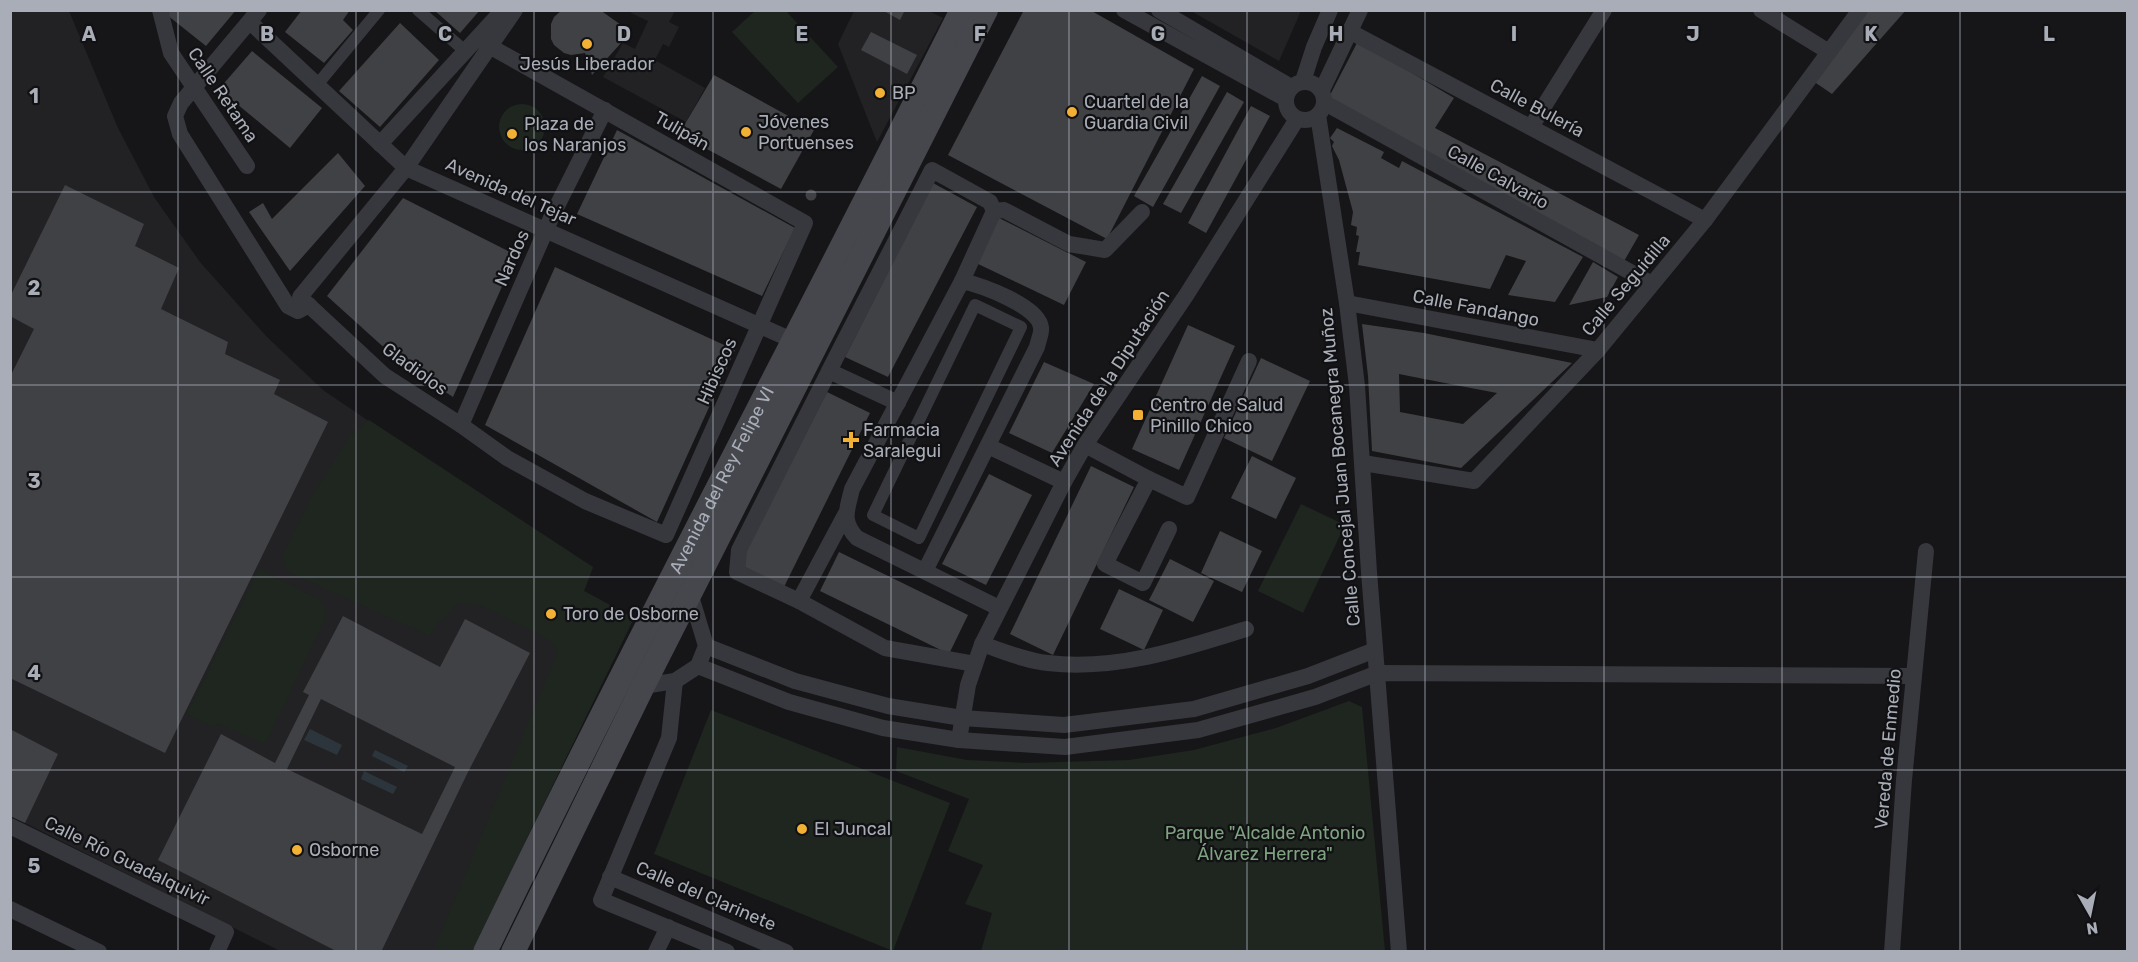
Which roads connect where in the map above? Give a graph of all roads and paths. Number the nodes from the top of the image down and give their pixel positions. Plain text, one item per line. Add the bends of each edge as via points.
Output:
1 (160, 10) edge
2 (379, 10) edge
3 (418, 10) edge
4 (503, 10) edge
5 (515, 10) edge
6 (962, 10) edge
7 (986, 10) edge
8 (1124, 10) edge
9 (1159, 10) edge
10 (1330, 10) edge
11 (1360, 10) edge
12 (1604, 10) edge
13 (1761, 10) edge
14 (1860, 10) edge
15 (255, 16) edge
16 (1349, 31) junction
17 (485, 42) junction
18 (465, 51) junction
19 (1829, 52) junction
20 (317, 85) junction
21 (194, 89) junction
22 (1293, 89) junction
23 (1322, 103) junction
24 (606, 110) junction
25 (1297, 119) junction
26 (1531, 127) junction
27 (380, 144) junction
28 (247, 166) dead end
29 (406, 168) junction
30 (994, 211) junction
31 (1142, 212) dead end
32 (1706, 220) junction
33 (805, 223) joint
34 (546, 230) junction
35 (962, 281) junction
36 (1652, 284) junction
37 (1347, 303) junction
38 (309, 305) junction
39 (759, 324) junction
40 (1022, 327) joint
41 (794, 341) junction
42 (1598, 350) junction
43 (1249, 361) dead end
44 (829, 371) junction
45 (898, 403) junction
46 (461, 425) junction
47 (1085, 445) junction
48 (988, 446) junction
49 (1363, 463) junction
50 (1149, 478) junction
51 (1064, 482) junction
52 (845, 514) junction
53 (1169, 529) dead end
54 (666, 535) joint
55 (1926, 550) dead end
56 (925, 571) junction
57 (690, 593) junction
58 (799, 601) junction
59 (999, 608) junction
60 (1246, 629) dead end
61 (982, 644) junction
62 (706, 646) junction
63 (1375, 650) junction
64 (975, 664) junction
65 (698, 666) junction
66 (1378, 673) junction
67 (1914, 676) junction
68 (675, 681) junction
69 (643, 686) junction
70 (962, 718) junction
71 (959, 740) junction
72 (10, 826) edge
73 (610, 877) junction
74 (10, 909) edge
75 (668, 927) junction
76 (99, 951) edge
77 (217, 951) edge
78 (485, 951) edge
79 (513, 951) edge
80 (656, 951) edge
81 (728, 951) edge
82 (786, 951) edge
83 (1399, 951) edge
84 (1892, 951) edge

1 - 21 street, Calle Retama via 171,53
2 - 20 street
3 - 18 street
4 - 17 street
5 - 17 street
6 - 41 main road, Avenida del Rey Felipe VI
7 - 57 main road, Avenida del Rey Felipe VI
8 - 22 street
9 - 22 street
10 - 22 street
11 - 16 street
12 - 26 street
13 - 19 street
14 - 19 street, Calle Seguidilla
15 - 20 street, Avenida del Tejar
15 - 21 street
16 - 23 street
16 - 26 street, Calle Bulería
17 - 18 street
17 - 24 street, Tulipán
17 - 29 street
18 - 27 street
19 - 32 street, Calle Seguidilla
20 - 27 street, Avenida del Tejar
21 - 28 street, Calle Retama
21 - 38 street via 175,116 180,134 288,306 298,311
22 - 23 street via 1311,82
22 - 25 street via 1288,111
23 - 25 street via 1308,120
23 - 36 street, Calle Calvario
23 - 37 street, Calle Concejal Juan Bocanegra Muñoz
24 - 33 street, Tulipán
24 - 34 street, Nardos
25 - 47 street, Avenida de la Diputación via 1187,294
26 - 32 street, Calle Bulería
27 - 29 street, Avenida del Tejar
29 - 34 street, Avenida del Tejar
29 - 38 street via 300,297
30 - 31 street via 1004,210 1069,244 1105,250
30 - 35 street
30 - 44 street via 990,202 932,170
32 - 36 street, Calle Seguidilla
33 - 39 street, Hibiscos
34 - 39 street, Avenida del Tejar
34 - 46 street, Nardos
35 - 45 street
35 - 48 street via 982,285 1023,306 1038,318 1042,328 1037,347
36 - 42 street, Calle Seguidilla
37 - 42 street, Calle Fandango
37 - 49 street, Calle Concejal Juan Bocanegra Muñoz
38 - 46 street, Gladiolos via 385,376
39 - 41 street, Avenida del Tejar
39 - 54 street, Hibiscos
40 - 40 street via 919,538 873,515 975,305
41 - 78 main road, Avenida del Rey Felipe VI via 673,571
42 - 49 street, Calle Seguidilla via 1474,482
43 - 50 street via 1187,497
44 - 45 street
44 - 58 street via 739,550 737,573
45 - 52 street via 852,489
46 - 54 street, Gladiolos via 507,458 585,501
47 - 50 street
47 - 51 street, Avenida de la Diputación
48 - 51 street
48 - 56 street
49 - 63 street, Calle Concejal Juan Bocanegra Muñoz
50 - 53 street via 1105,564 1143,583
51 - 59 street, Avenida de la Diputación
52 - 56 street via 849,530 857,538
52 - 58 street
55 - 67 street, Vereda de Enmedio
56 - 59 street
57 - 62 street
57 - 69 main road, Avenida del Rey Felipe VI
58 - 64 street via 885,648
59 - 61 street, Avenida de la Diputación
60 - 61 street via 1182,649 1104,664 1048,663
61 - 64 street, Avenida de la Diputación
62 - 65 street
62 - 70 street via 795,681 888,706
63 - 66 street, Calle Concejal Juan Bocanegra Muñoz
63 - 70 street via 1308,676 1194,709 1064,725
64 - 70 street, Avenida de la Diputación
65 - 68 street
65 - 71 street via 789,702 884,728
66 - 67 street
66 - 71 street via 1315,697 1198,730 1065,747
66 - 83 street, Calle Concejal Juan Bocanegra Muñoz
67 - 84 street, Vereda de Enmedio
68 - 69 street
68 - 73 street via 669,738
69 - 79 main road, Avenida del Rey Felipe VI
70 - 71 street, Avenida de la Diputación
72 - 77 street, Calle Río Guadalquivir via 226,932
73 - 75 street via 601,900
73 - 82 street, Calle del Clarinete
74 - 76 street
75 - 80 street
75 - 81 street

